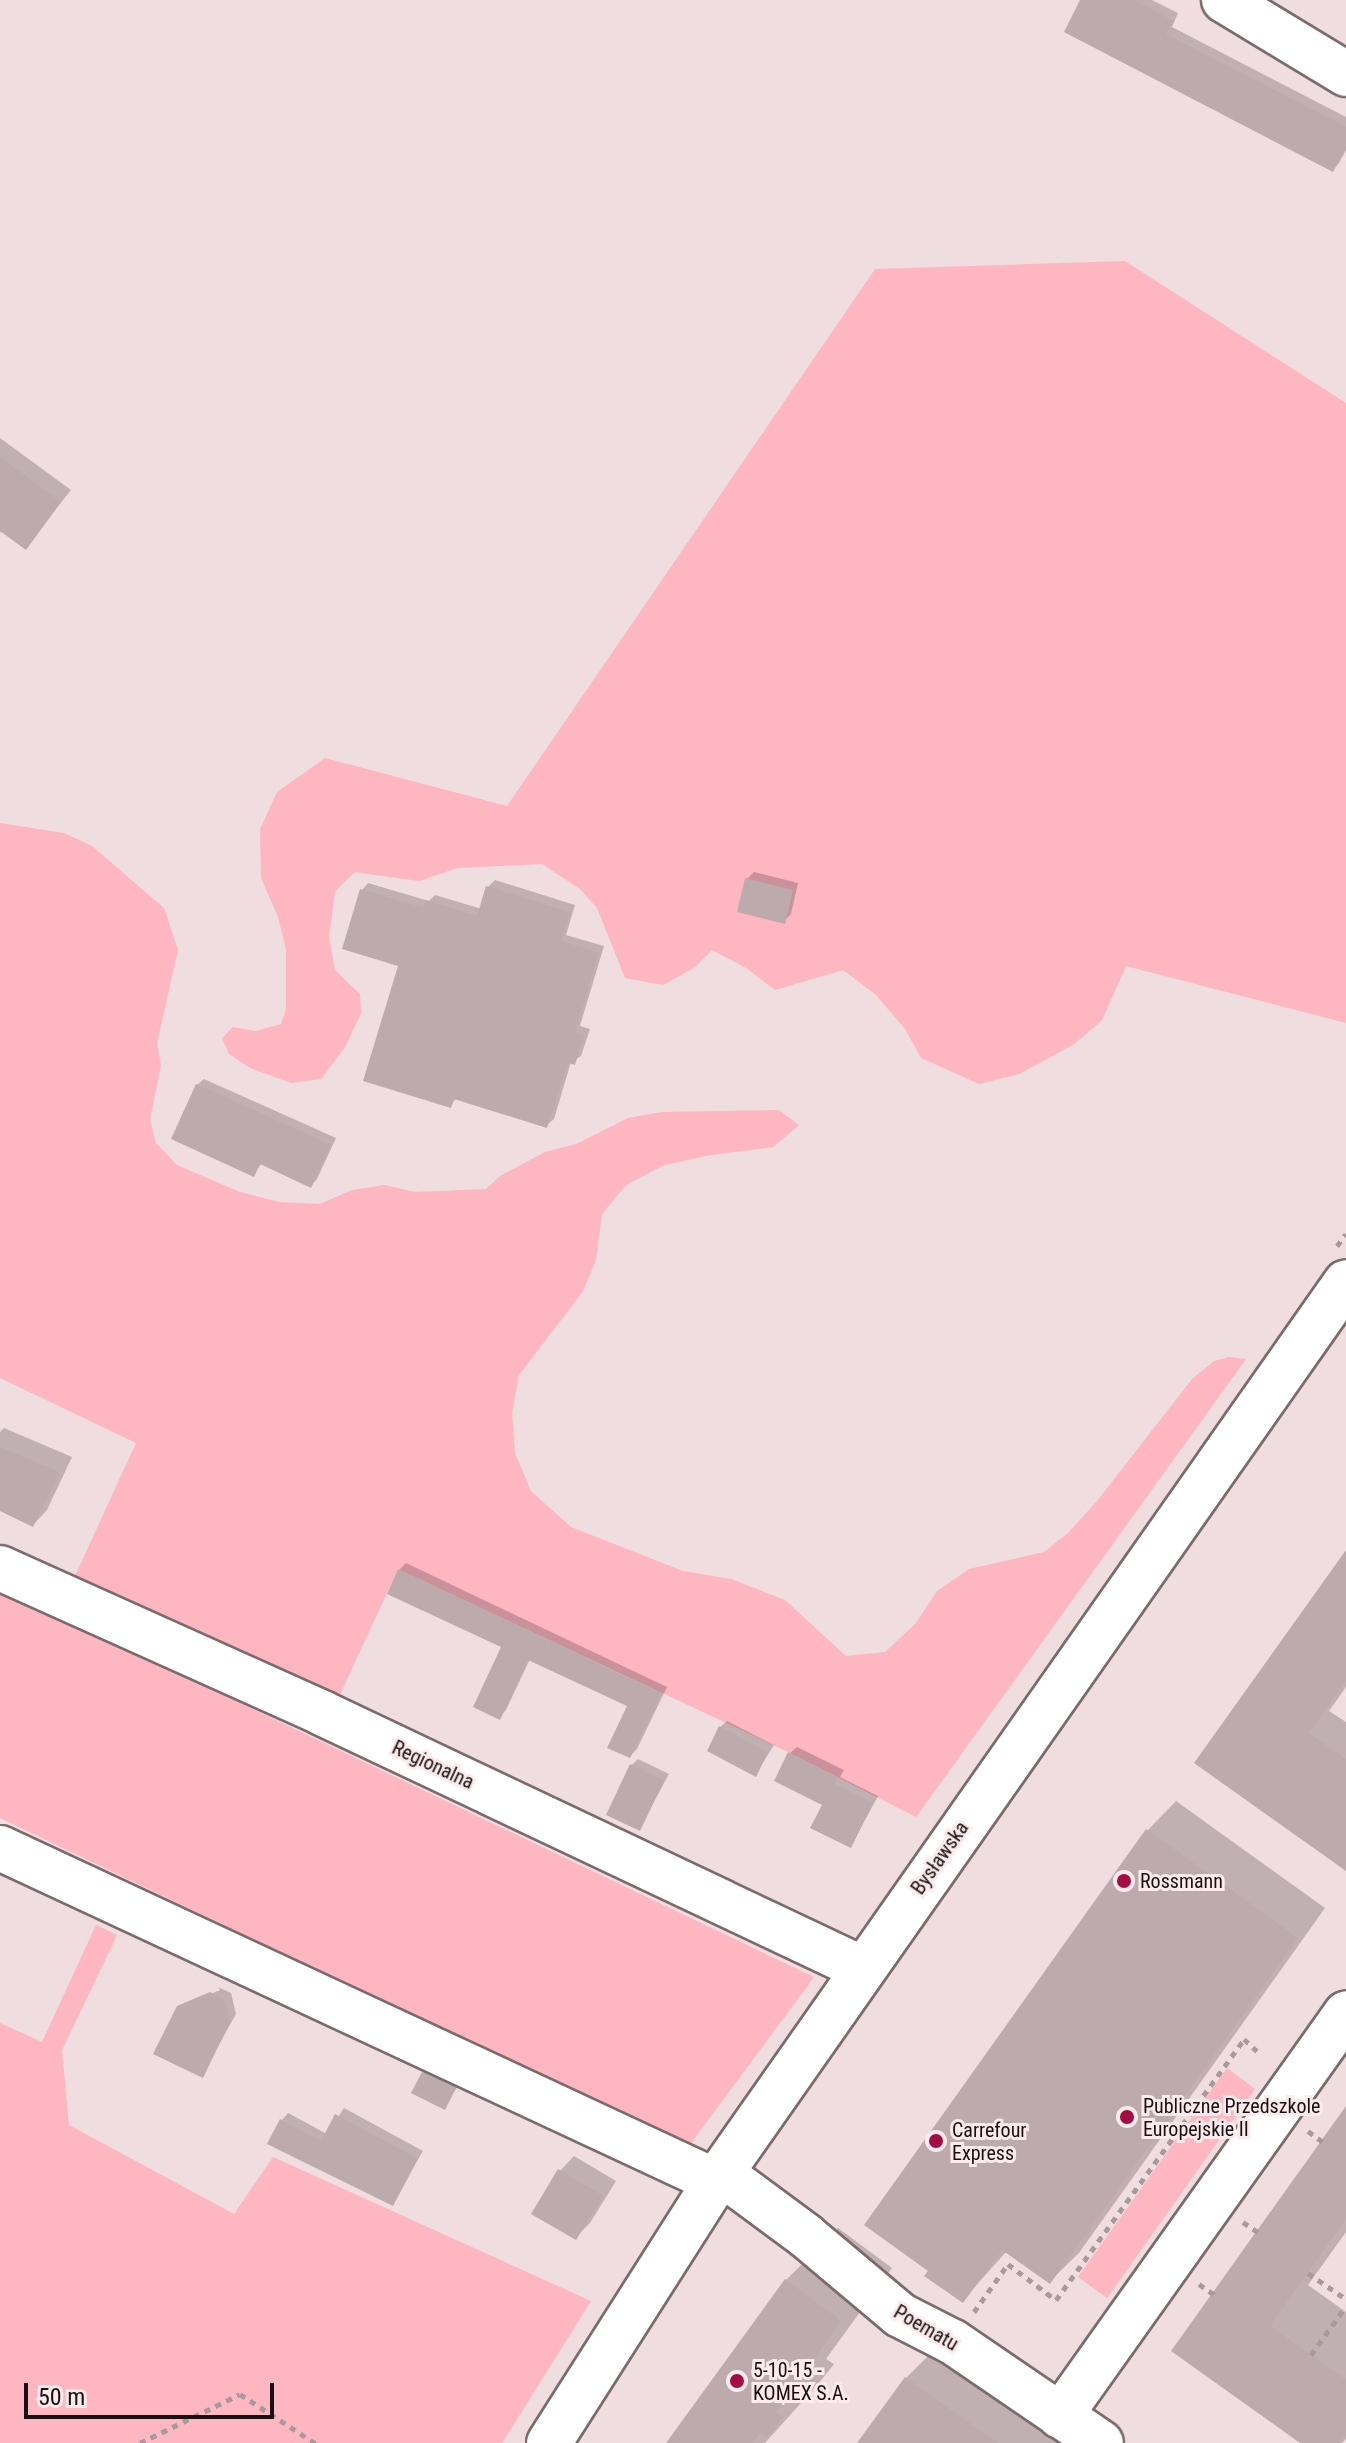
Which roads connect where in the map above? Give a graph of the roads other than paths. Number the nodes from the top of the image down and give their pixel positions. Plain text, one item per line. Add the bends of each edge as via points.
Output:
1 (1224, 0) edge
2 (1346, 74) edge
3 (1346, 1282) edge
4 (0, 1568) edge
5 (0, 1848) edge
6 (863, 1969) junction
7 (1346, 2013) edge
8 (718, 2177) junction
9 (1060, 2416) junction
10 (549, 2443) edge
11 (1101, 2443) edge

1 - 2 street
3 - 6 street, Bysławska
4 - 6 street, Regionalna via 322,1713
5 - 8 street
6 - 8 street, Bysławska
7 - 9 street
8 - 9 street, Poematu via 806,2236 900,2315 953,2342
8 - 10 street, Bysławska
9 - 11 street, Poematu

